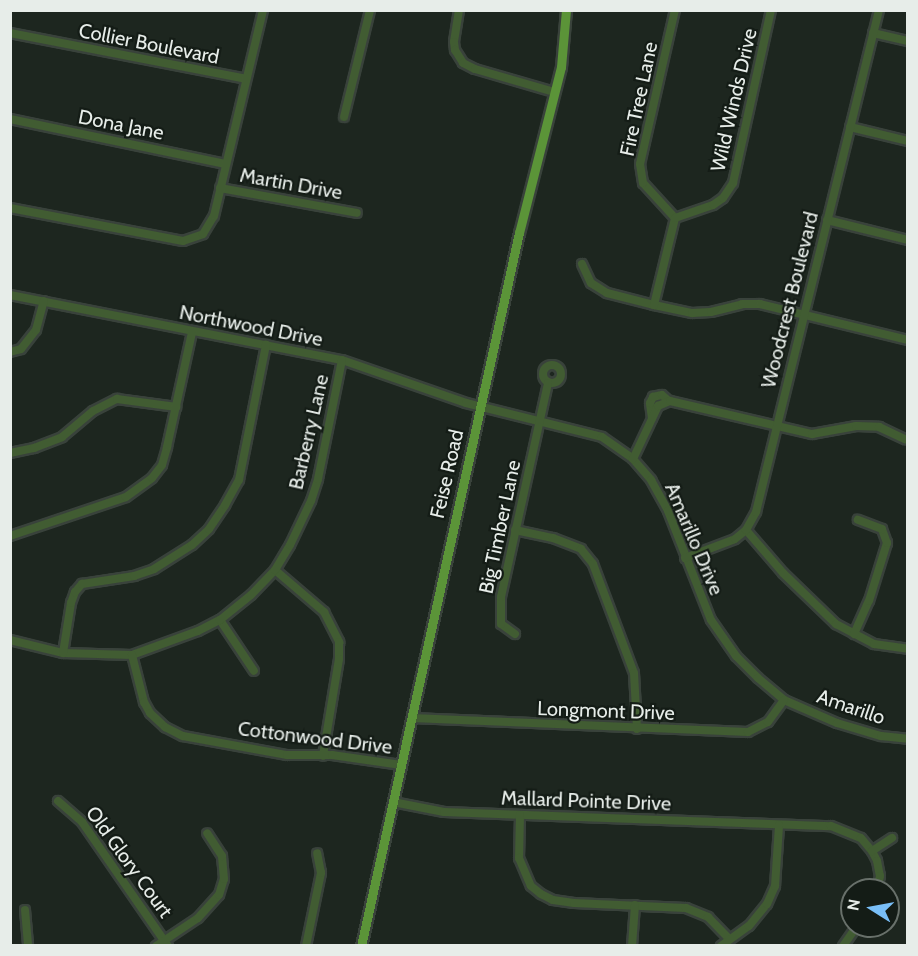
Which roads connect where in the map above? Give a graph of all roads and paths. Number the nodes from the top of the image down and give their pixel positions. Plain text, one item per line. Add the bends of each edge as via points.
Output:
1 (263, 10) edge
2 (370, 10) edge
3 (459, 10) edge
4 (566, 10) edge
5 (675, 10) edge
6 (771, 10) edge
7 (879, 10) edge
8 (10, 33) edge
9 (873, 33) junction
10 (908, 41) edge
11 (246, 79) junction
12 (554, 92) junction
13 (344, 117) dead end
14 (10, 119) edge
15 (850, 127) junction
16 (908, 141) edge
17 (225, 164) junction
18 (220, 188) junction
19 (10, 208) edge
20 (357, 213) dead end
21 (675, 218) junction
22 (827, 220) junction
23 (908, 240) edge
24 (582, 264) dead end
25 (10, 295) edge
26 (44, 302) junction
27 (654, 305) junction
28 (804, 314) junction
29 (192, 332) junction
30 (908, 340) edge
31 (266, 345) junction
32 (10, 352) edge
33 (342, 360) junction
34 (548, 383) dead end
35 (481, 406) junction
36 (176, 407) junction
37 (540, 420) junction
38 (777, 426) junction
39 (905, 439) dead end
40 (10, 453) edge
41 (633, 459) junction
42 (858, 520) dead end
43 (515, 530) junction
44 (746, 530) junction
45 (10, 536) edge
46 (685, 558) junction
47 (275, 570) junction
48 (220, 620) junction
49 (515, 634) dead end
50 (854, 634) junction
51 (10, 640) edge
52 (908, 649) edge
53 (63, 653) junction
54 (132, 655) junction
55 (254, 672) dead end
56 (784, 700) junction
57 (412, 718) junction
58 (637, 729) junction
59 (908, 738) edge
60 (323, 756) junction
61 (401, 765) junction
62 (58, 801) dead end
63 (393, 802) junction
64 (520, 815) junction
65 (779, 825) junction
66 (207, 833) dead end
67 (892, 838) dead end
68 (872, 851) junction
69 (316, 853) dead end
70 (880, 878) edge
71 (635, 905) junction
72 (25, 910) dead end
73 (729, 939) junction
74 (167, 943) edge
75 (28, 945) edge
76 (156, 945) edge
77 (306, 945) edge
78 (361, 945) edge
79 (632, 945) edge
80 (721, 945) edge

1 - 11 street
2 - 13 street
3 - 12 street via 454,42 464,63
4 - 12 main road, Feise Road
5 - 21 street, Fire Tree Lane via 640,165 643,183
6 - 21 street, Wild Winds Drive via 732,183 713,205
7 - 9 street, Woodcrest Boulevard
8 - 11 street, Collier Boulevard
9 - 10 street
9 - 15 street, Woodcrest Boulevard
11 - 17 street
12 - 35 main road, Feise Road
14 - 17 street, Dona Jane
15 - 16 street
15 - 22 street, Woodcrest Boulevard
17 - 18 street
18 - 19 street via 214,216 206,230 183,241
18 - 20 street, Martin Drive
21 - 27 street
22 - 23 street
22 - 28 street, Woodcrest Boulevard
24 - 27 street via 591,283 607,293
25 - 26 street, Northwood Drive
26 - 29 street, Northwood Drive
26 - 32 street via 36,330 21,349
27 - 28 street via 692,313 760,304
28 - 30 street
28 - 38 street, Woodcrest Boulevard
29 - 31 street, Northwood Drive
29 - 36 street
31 - 33 street, Northwood Drive
31 - 53 street via 239,480 225,505 192,545 164,563 134,576 82,584 71,603
33 - 35 street, Northwood Drive
33 - 47 street, Barberry Lane via 311,501
34 - 37 street, Big Timber Lane
35 - 37 street, Amarillo Drive
35 - 57 main road, Feise Road
36 - 40 street via 117,399 93,411 62,437
36 - 45 street via 162,465 135,493
37 - 41 street, Amarillo Drive via 602,437
37 - 43 street, Big Timber Lane
38 - 39 street via 812,434 856,426 879,427
38 - 41 street via 662,402
38 - 44 street, Woodcrest Boulevard via 756,512
41 - 46 street, Amarillo Drive via 651,480 668,511
42 - 50 street via 882,529 887,543
43 - 49 street, Big Timber Lane via 500,619
43 - 58 street via 581,549 593,564 634,673
44 - 46 street via 724,544
44 - 50 street via 816,607
46 - 56 street, Amarillo Drive via 711,620 736,656
47 - 48 street, Barberry Lane
47 - 60 street via 324,612 339,642
48 - 54 street, Barberry Lane via 176,641
48 - 55 street
50 - 52 street via 874,644
51 - 53 street, Barberry Lane
53 - 54 street, Barberry Lane
54 - 60 street, Cottonwood Drive via 144,702 165,727 183,736 287,755
56 - 58 street, Longmont Drive via 768,722 748,732
56 - 59 street, Amarillo via 860,731
57 - 58 street, Longmont Drive
57 - 61 main road, Feise Road
60 - 61 street, Cottonwood Drive
61 - 63 main road, Feise Road
62 - 74 street, Old Glory Court via 82,822
63 - 64 street, Mallard Pointe Drive via 444,812
63 - 78 main road, Feise Road
64 - 65 street, Mallard Pointe Drive
64 - 71 street via 519,858 531,886 554,900
65 - 68 street, Mallard Pointe Drive via 847,831 861,838
65 - 73 street via 775,886 759,916
66 - 74 street via 222,856 224,879 219,896
67 - 68 street
68 - 70 street via 878,861
69 - 77 street via 321,873
71 - 73 street via 686,908 708,917
71 - 79 street
72 - 75 street
73 - 80 street
74 - 76 street

